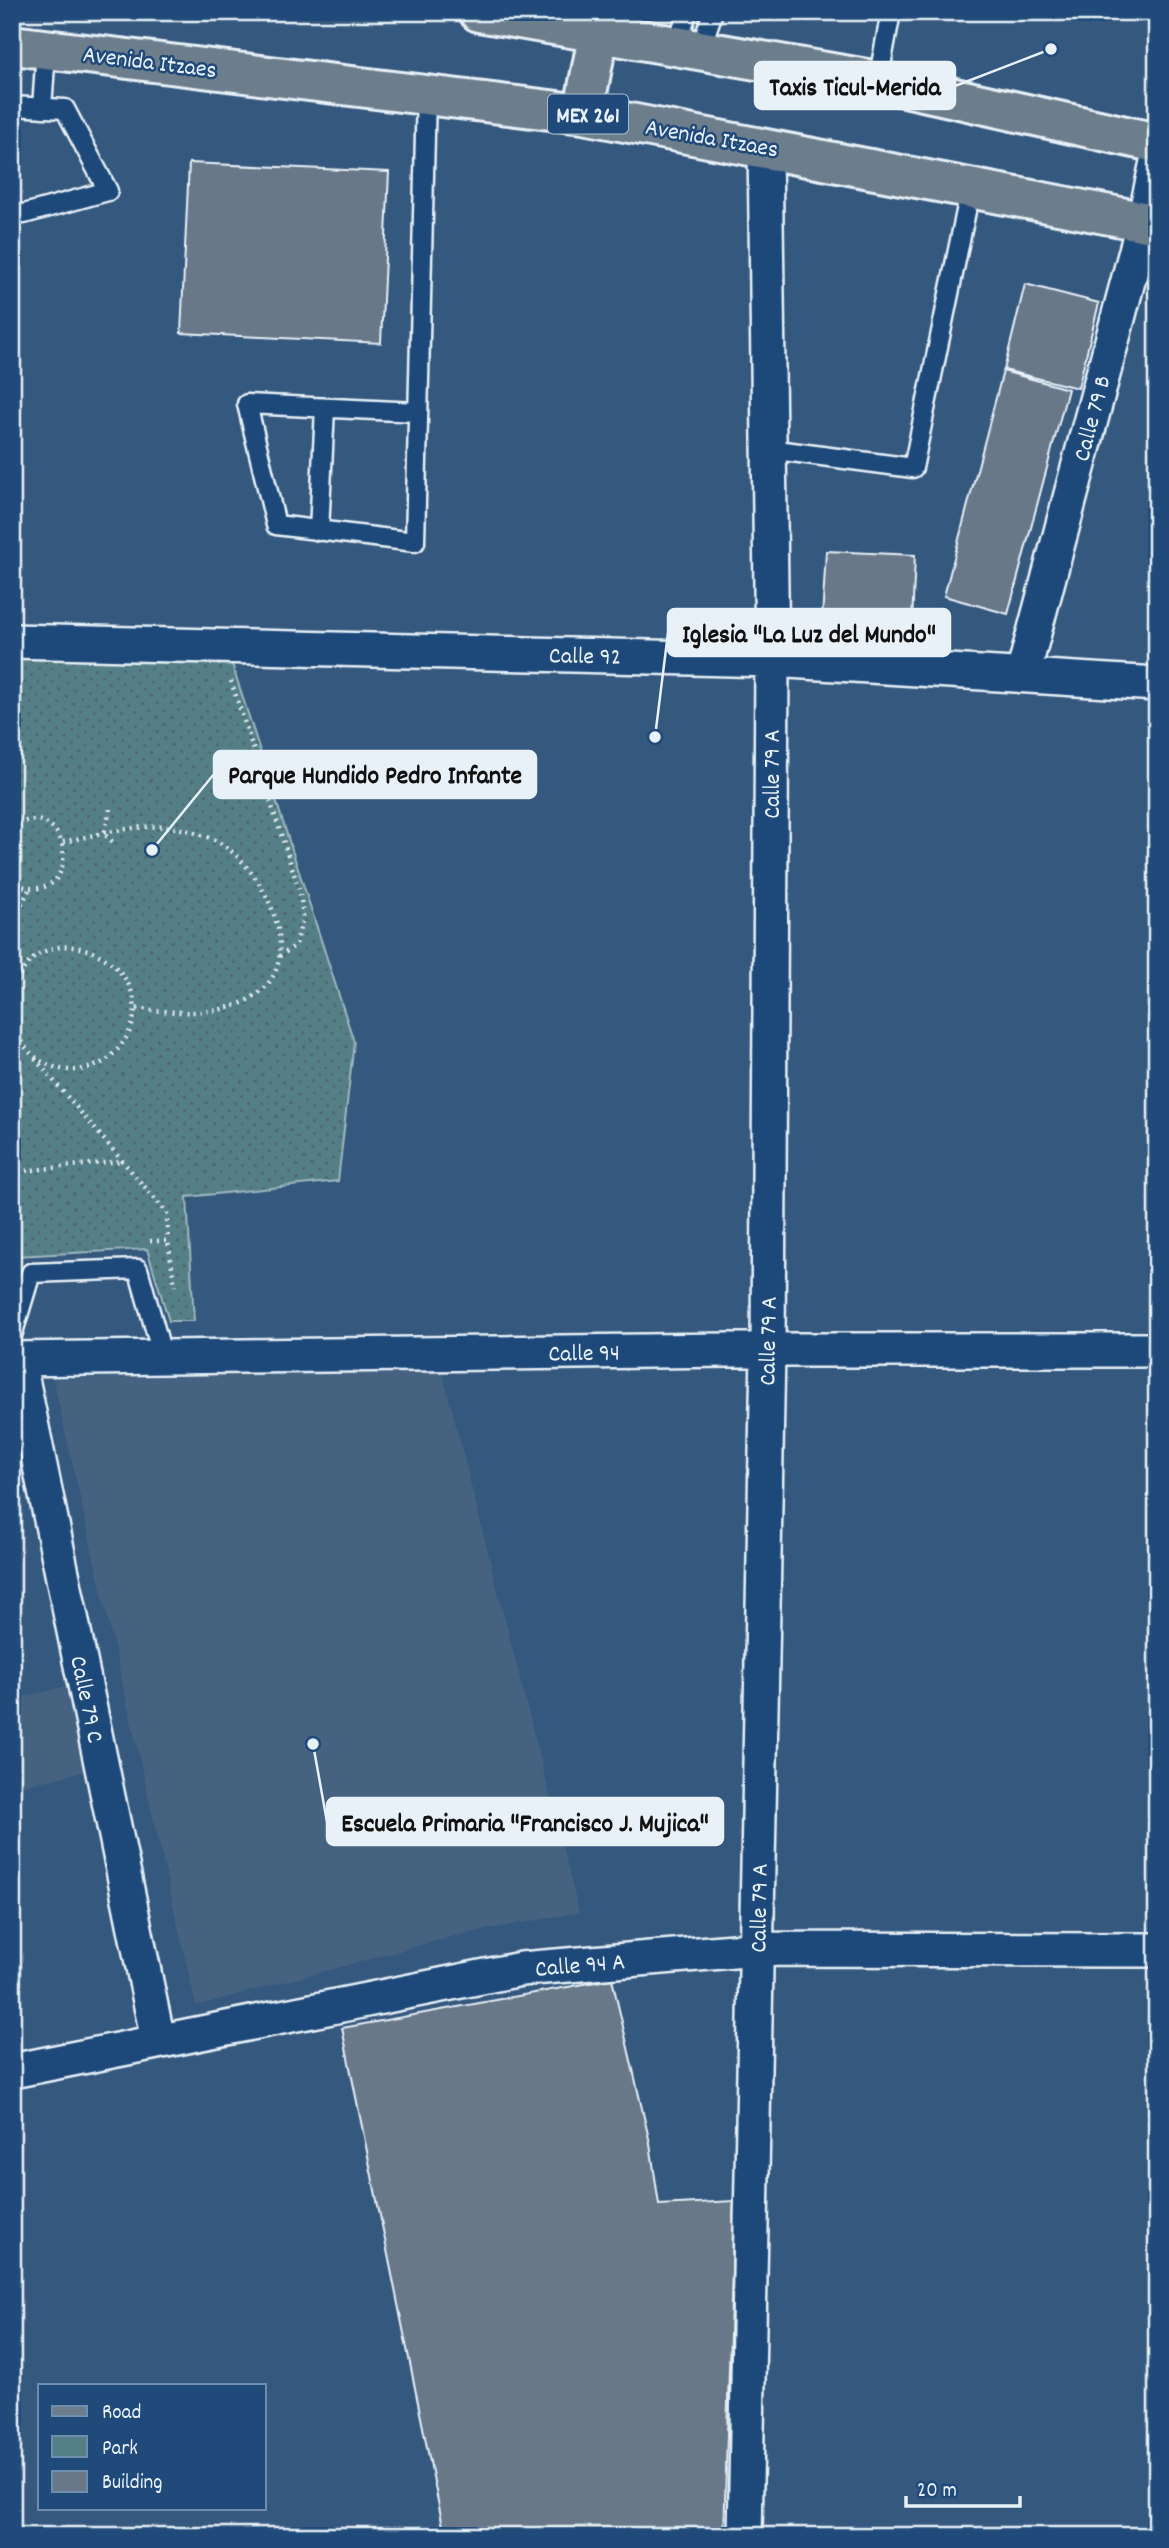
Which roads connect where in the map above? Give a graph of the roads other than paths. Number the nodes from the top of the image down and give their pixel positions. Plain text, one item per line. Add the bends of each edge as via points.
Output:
1 (479, 12) edge
2 (713, 12) edge
3 (891, 12) edge
4 (522, 15) edge
5 (595, 23) edge
6 (688, 36) edge
7 (29, 48) edge
8 (878, 81) junction
9 (426, 93) junction
10 (12, 106) edge
11 (42, 107) junction
12 (583, 114) junction
13 (1157, 143) edge
14 (765, 146) junction
15 (1157, 162) edge
16 (971, 187) junction
17 (12, 213) edge
18 (1150, 222) edge
19 (324, 408) junction
20 (418, 412) junction
21 (769, 449) junction
22 (319, 531) junction
23 (12, 641) edge
24 (772, 660) junction
25 (1023, 674) junction
26 (1157, 684) edge
27 (768, 1350) junction
28 (1157, 1350) edge
29 (14, 1351) edge
30 (163, 1357) junction
31 (757, 1950) junction
32 (1157, 1950) edge
33 (158, 2040) junction
34 (12, 2071) edge
35 (745, 2536) edge

1 - 4 main road
2 - 6 lane
3 - 8 lane
4 - 5 main road
5 - 6 main road
5 - 12 main road
6 - 8 main road
7 - 9 main road, Avenida Itzaes / MEX 261
7 - 11 lane
8 - 13 main road
9 - 12 main road, Avenida Itzaes / MEX 261
9 - 20 lane
10 - 11 lane
11 - 17 lane via 65,108 108,191 24,214
12 - 14 main road, Avenida Itzaes / MEX 261
14 - 16 main road, Avenida Itzaes / MEX 261
14 - 21 street, Calle 79 A
15 - 18 street, Calle 79 B
16 - 18 main road, Avenida Itzaes / MEX 261
16 - 21 lane via 913,468
18 - 25 street, Calle 79 B
19 - 20 lane
19 - 22 lane
19 - 22 lane via 247,404 275,525
20 - 22 lane via 415,542
21 - 24 street, Calle 79 A
23 - 24 street, Calle 92
24 - 25 street, Calle 92
24 - 27 street, Calle 79 A
25 - 26 street, Calle 92
27 - 28 street, Calle 94
27 - 30 street, Calle 94
27 - 31 street, Calle 79 A
29 - 30 street, Calle 94
29 - 30 lane via 31,1273 138,1269
29 - 33 street, Calle 79 C
31 - 32 street, Calle 94 A
31 - 33 street, Calle 94 A via 521,1969
31 - 35 street, Calle 79 A
33 - 34 street, Calle 94 A

